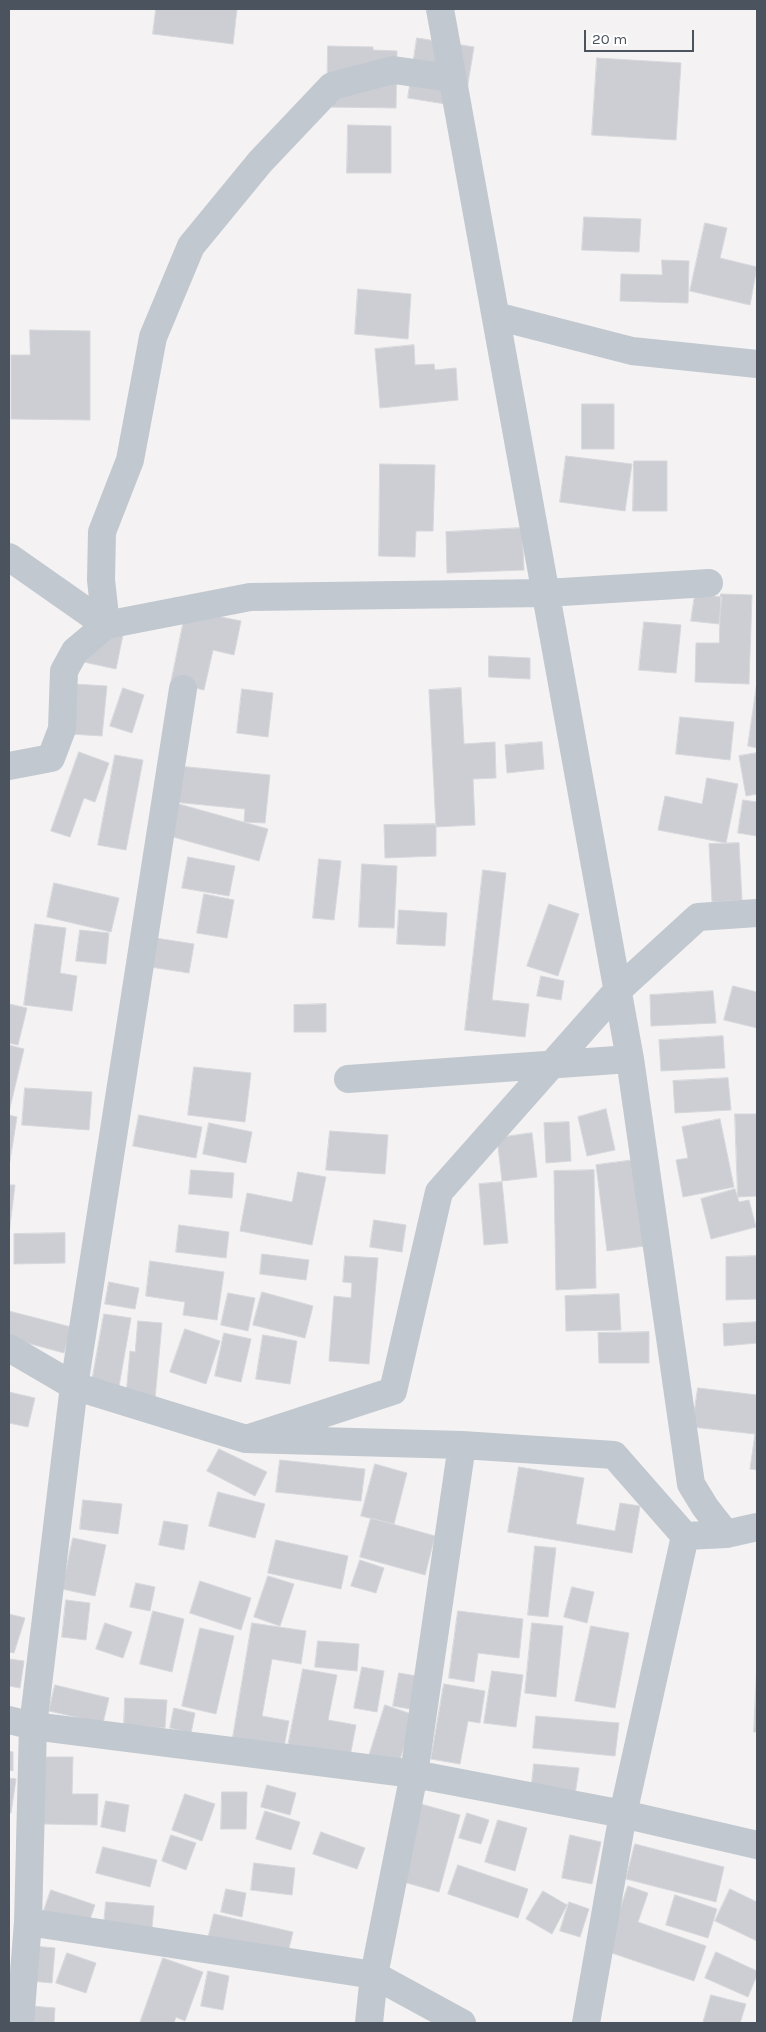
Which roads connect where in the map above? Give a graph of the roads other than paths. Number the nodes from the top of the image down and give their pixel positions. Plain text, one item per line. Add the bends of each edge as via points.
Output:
1 (440, 9) edge
2 (452, 78) junction
3 (496, 316) junction
4 (757, 364) edge
5 (9, 557) edge
6 (709, 583) dead end
7 (546, 593) junction
8 (106, 625) junction
9 (183, 689) dead end
10 (9, 766) edge
11 (757, 914) edge
12 (617, 991) junction
13 (630, 1059) junction
14 (553, 1063) junction
15 (348, 1079) dead end
16 (9, 1348) edge
17 (74, 1386) junction
18 (246, 1439) junction
19 (462, 1445) junction
20 (757, 1527) edge
21 (726, 1534) junction
22 (685, 1536) junction
23 (21, 1723) edge
24 (414, 1774) junction
25 (623, 1814) junction
26 (757, 1845) edge
27 (28, 1922) junction
28 (374, 1974) junction
29 (20, 2023) edge
30 (369, 2023) edge
31 (462, 2023) edge
32 (586, 2023) edge

1 - 2 street
2 - 3 street
2 - 8 street via 393,70 332,86 260,162 191,246 153,337 130,460 102,532 101,580
3 - 4 street via 632,351
3 - 7 street
5 - 8 street
6 - 7 street
7 - 8 street via 250,597
7 - 12 street
8 - 10 street via 75,651 64,672 62,729 51,758
9 - 17 street
11 - 12 street via 698,917
12 - 13 street
12 - 14 street
13 - 14 street
13 - 21 street via 691,1484
14 - 15 street
14 - 18 street via 439,1192 393,1391
16 - 17 street
17 - 18 street
17 - 23 street
18 - 19 street
19 - 22 street via 614,1455
19 - 24 street
20 - 21 street
21 - 22 street
22 - 25 street
23 - 24 street
23 - 27 street
24 - 25 street
24 - 28 street
25 - 26 street
25 - 32 street
27 - 28 street
27 - 29 street
28 - 30 street
28 - 31 street

